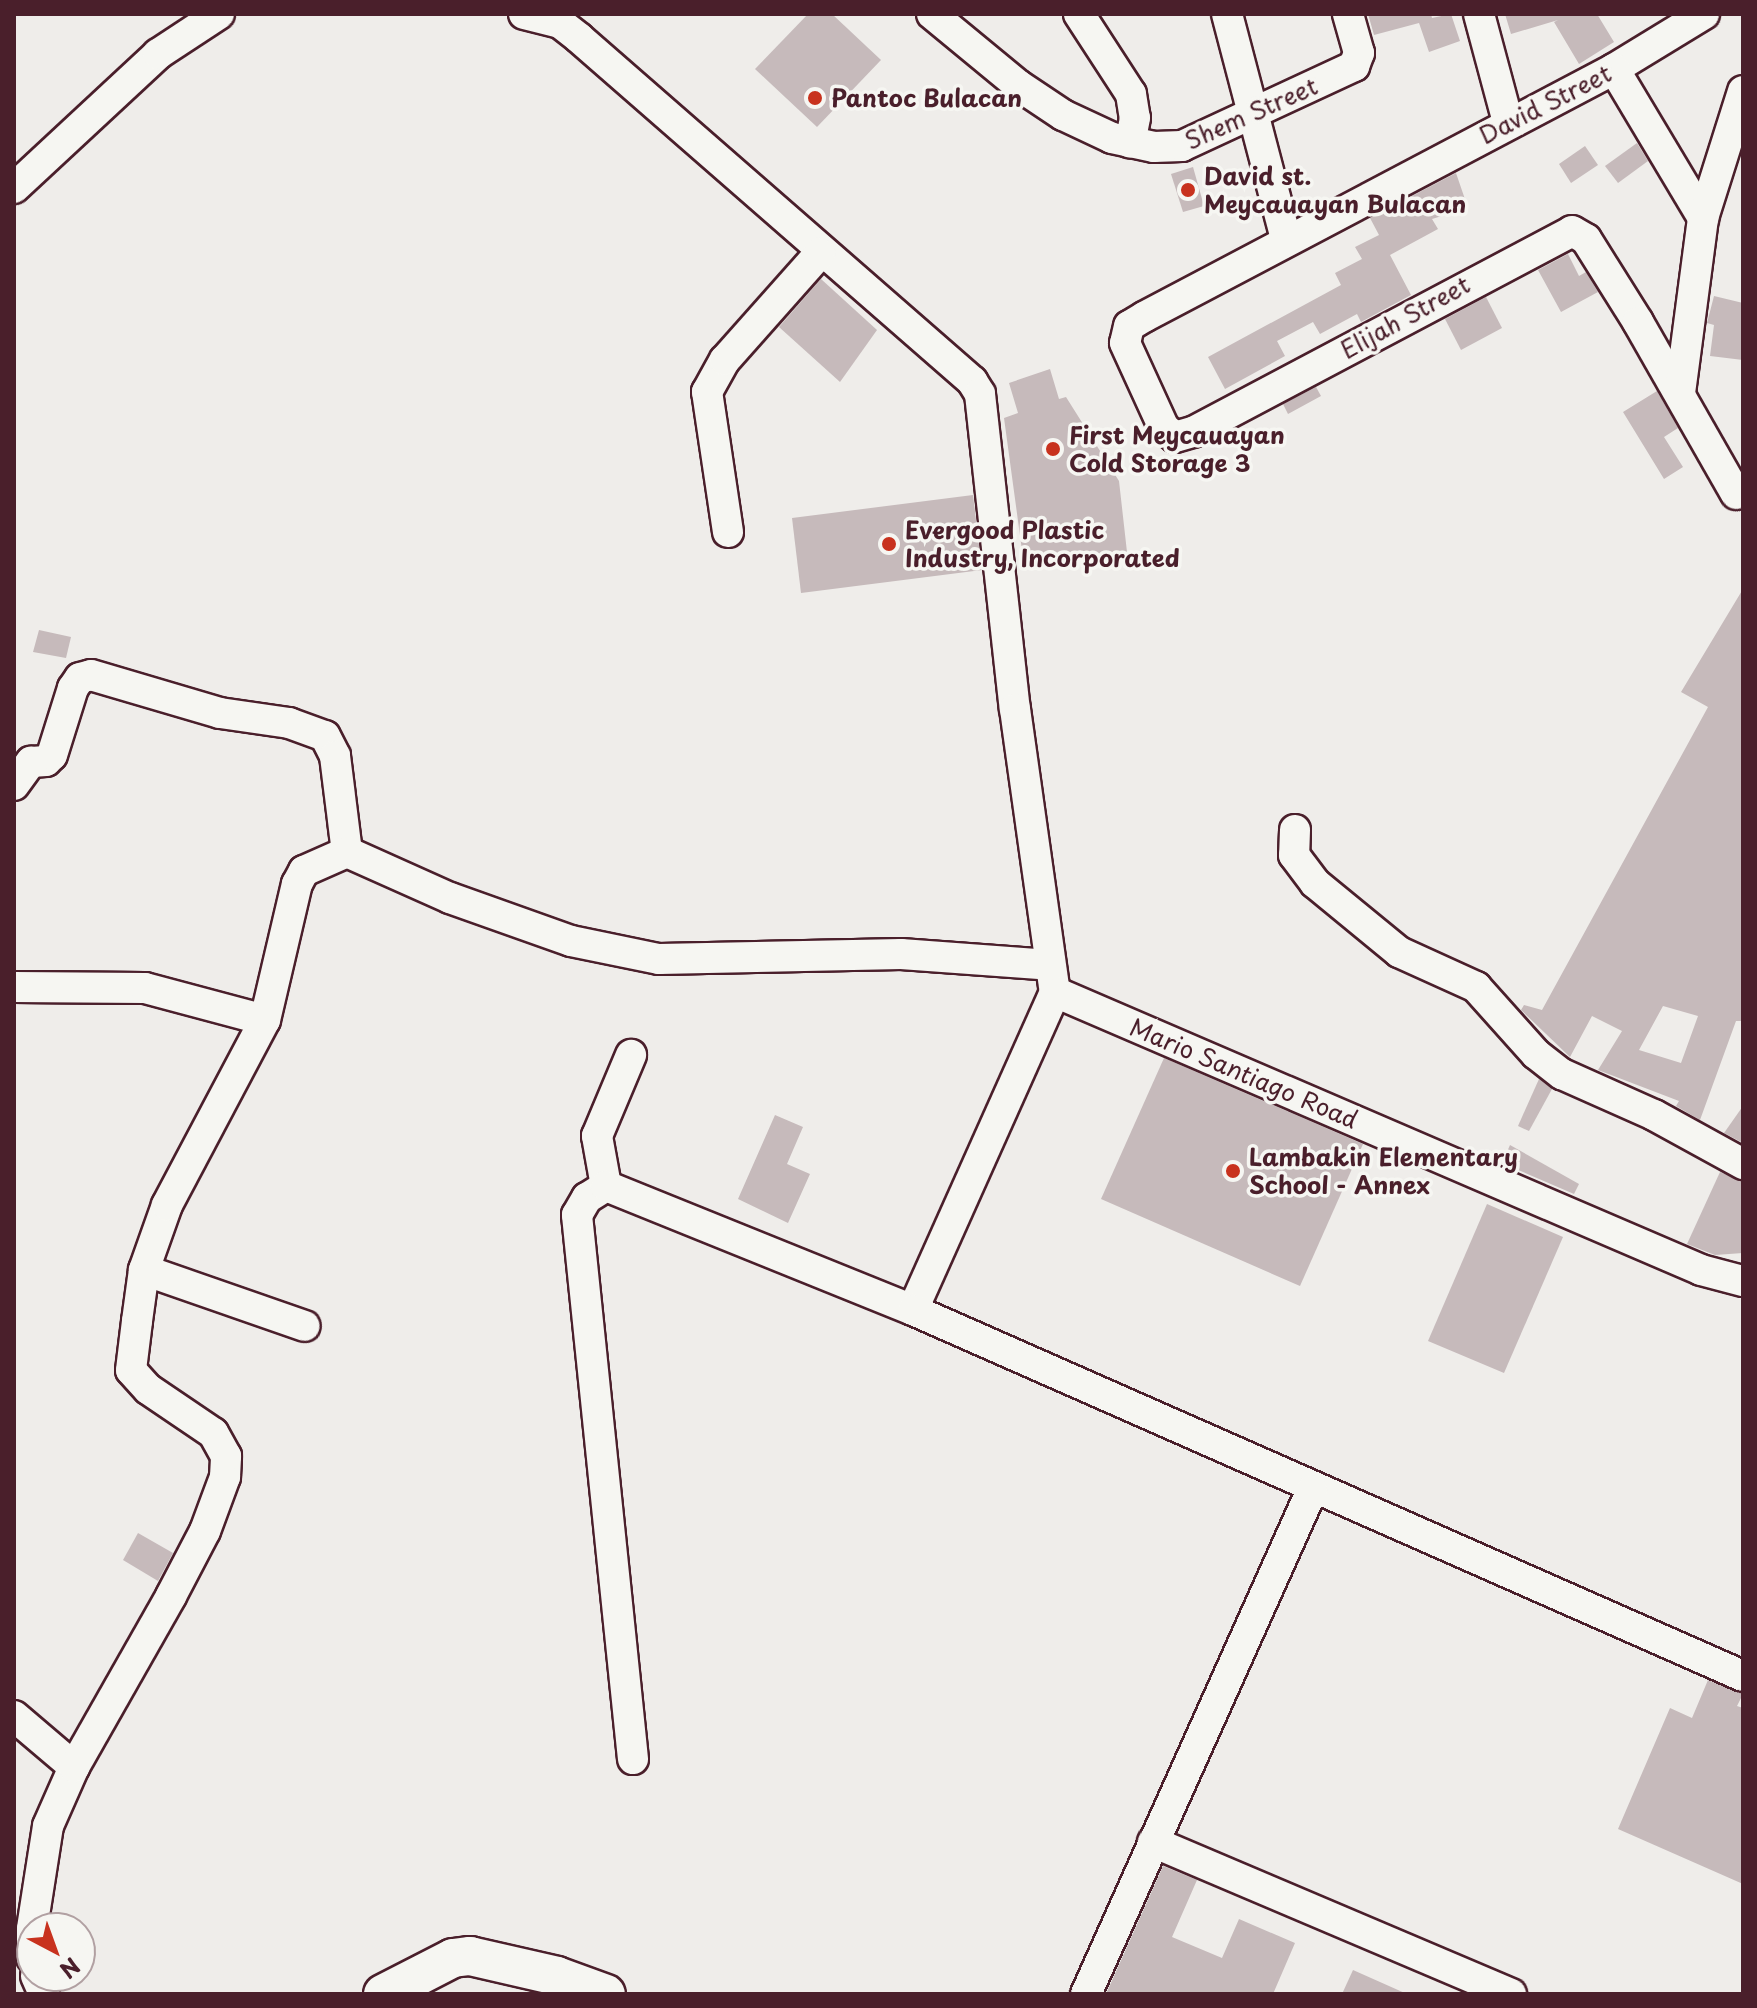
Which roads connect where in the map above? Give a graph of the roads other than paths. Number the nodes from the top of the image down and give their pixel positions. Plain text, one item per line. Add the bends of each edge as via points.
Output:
1 (219, 14) edge
2 (524, 14) edge
3 (932, 14) edge
4 (1079, 14) edge
5 (1227, 14) edge
6 (1348, 14) edge
7 (1479, 14) edge
8 (1704, 14) edge
9 (1614, 69) junction
10 (1743, 91) edge
11 (1254, 116) junction
12 (1508, 122) junction
13 (1130, 143) junction
14 (14, 188) edge
15 (1703, 218) junction
16 (1286, 239) junction
17 (820, 253) junction
18 (1129, 326) joint
19 (1680, 393) junction
20 (1736, 494) dead end
21 (728, 532) dead end
22 (14, 785) edge
23 (1295, 830) dead end
24 (347, 852) junction
25 (1052, 978) junction
26 (14, 987) edge
27 (265, 1020) junction
28 (631, 1055) dead end
29 (1743, 1164) edge
30 (606, 1186) junction
31 (144, 1270) junction
32 (1743, 1281) edge
33 (913, 1310) junction
34 (305, 1326) dead end
35 (1312, 1490) junction
36 (1743, 1676) edge
37 (14, 1716) edge
38 (633, 1759) dead end
39 (74, 1767) junction
40 (1153, 1842) junction
41 (35, 1912) edge
42 (1458, 1984) edge
43 (383, 1994) edge
44 (606, 1994) edge
45 (1086, 1994) edge
46 (1511, 1994) edge

1 - 14 street via 158,54
2 - 17 street via 560,23 579,38
3 - 13 street, Shem Street via 1040,100
4 - 13 street via 1131,94 1135,118
5 - 11 street
6 - 11 street, Shem Street via 1359,53 1354,66
7 - 12 street
8 - 9 street, David Street
9 - 12 street, David Street
9 - 15 street
10 - 15 street
11 - 13 street, Shem Street via 1182,146
11 - 16 street
12 - 16 street, David Street
15 - 19 street
16 - 18 street, David Street
17 - 21 street via 725,360 707,392
17 - 25 street via 972,381 980,394
18 - 19 street, Elijah Street via 1125,343 1164,428 1175,437 1572,231 1586,239
19 - 20 street, Elijah Street
22 - 24 street via 31,762 52,755 73,688 80,678 91,675 220,713 289,723 325,736 335,756
23 - 29 street via 1294,855 1315,883 1399,952 1476,987 1536,1054 1562,1074 1654,1115
24 - 25 street, Mario Santiago Road via 450,898 571,941 659,959 901,954
24 - 27 street via 304,871 297,884
25 - 32 street, Mario Santiago Road via 1701,1270
25 - 33 street
26 - 27 street via 145,988
27 - 31 street via 167,1205
28 - 30 street via 597,1136
30 - 33 street
30 - 38 street via 587,1198 577,1215
31 - 34 street
31 - 39 street via 131,1370 148,1389 213,1433 226,1456 225,1477 205,1531
33 - 35 street
35 - 36 street
35 - 40 street
37 - 39 street
39 - 41 street via 48,1826
40 - 42 street
40 - 45 street
42 - 46 street
43 - 44 main road via 453,1958 470,1956 557,1976

